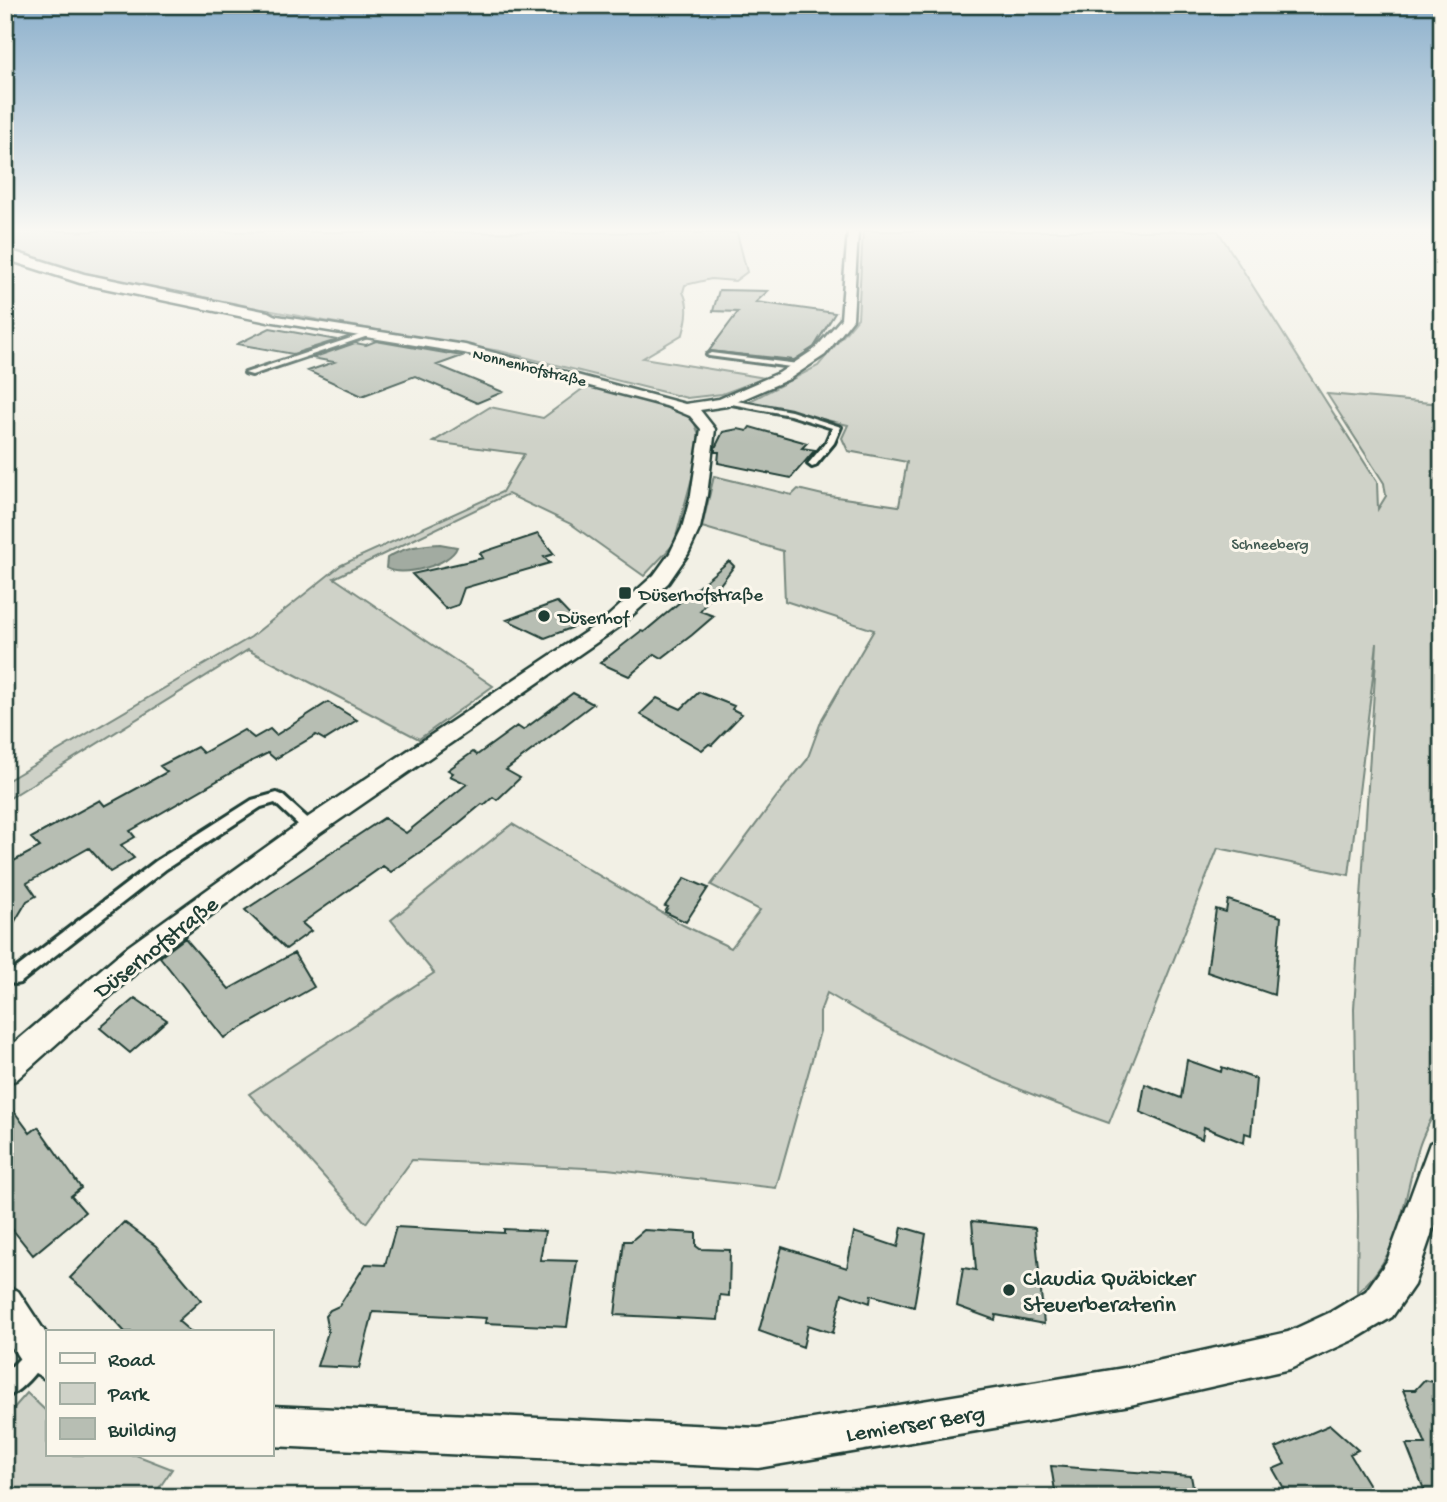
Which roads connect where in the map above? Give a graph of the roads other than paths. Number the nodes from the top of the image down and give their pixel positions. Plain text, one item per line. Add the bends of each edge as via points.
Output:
1 (191, 301) edge
2 (848, 301) edge
3 (268, 317) joint
4 (372, 333) junction
5 (710, 355) dead end
6 (799, 366) junction
7 (249, 373) dead end
8 (726, 402) junction
9 (684, 408) junction
10 (704, 421) junction
11 (812, 464) dead end
12 (310, 828) junction
13 (15, 978) dead end
14 (5, 1070) edge
15 (1442, 1154) edge
16 (5, 1304) edge
17 (42, 1358) edge
18 (5, 1388) edge
19 (273, 1426) edge

1 - 3 street, Nonnenhofstraße
2 - 6 street via 847,319 820,352
3 - 4 street, Nonnenhofstraße
4 - 7 lane
4 - 9 street, Nonnenhofstraße via 514,360
5 - 6 lane
6 - 8 street
8 - 9 street, Nonnenhofstraße
8 - 10 street
8 - 11 lane via 791,413 837,427
9 - 10 street, Nonnenhofstraße
10 - 12 street, Düserhofstraße via 708,429 704,466 691,528 660,579 611,623
12 - 13 lane via 277,799 257,803 161,865
12 - 14 street, Düserhofstraße via 136,956
15 - 19 street, Lemierser Berg via 1401,1272 1379,1304 1290,1350 1130,1386 758,1448
16 - 17 street
17 - 18 lane

